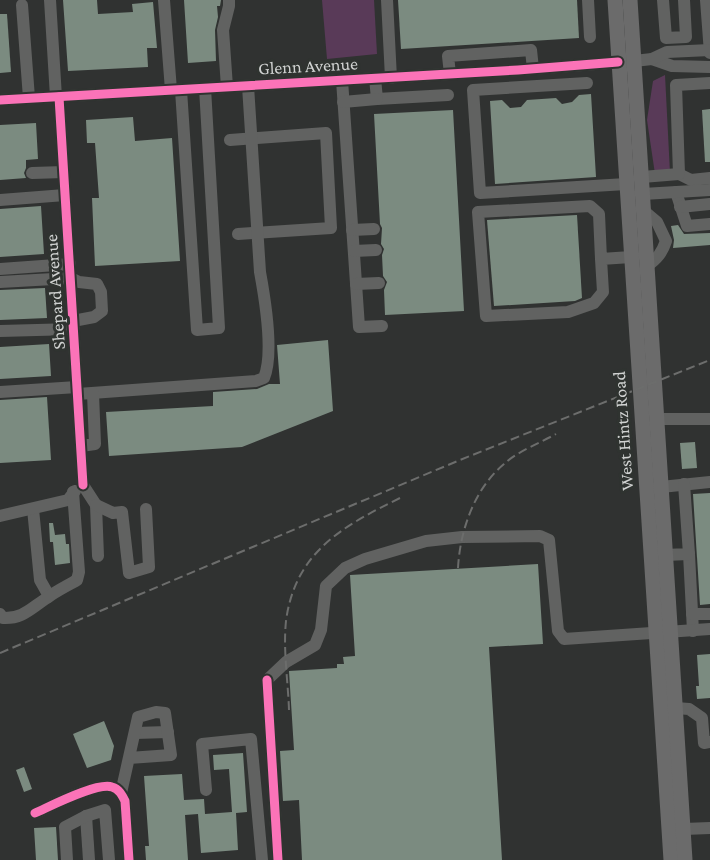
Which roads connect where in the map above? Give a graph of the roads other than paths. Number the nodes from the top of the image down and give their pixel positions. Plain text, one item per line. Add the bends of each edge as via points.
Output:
1 (50, 0) edge
2 (164, 0) edge
3 (229, 0) edge
4 (387, 0) edge
5 (588, 0) edge
6 (615, 0) edge
7 (630, 0) edge
8 (663, 0) edge
9 (684, 0) edge
10 (706, 0) edge
11 (22, 5) dead end
12 (591, 37) dead end
13 (710, 51) edge
14 (651, 59) junction
15 (634, 61) junction
16 (618, 62) junction
17 (672, 66) junction
18 (710, 67) edge
19 (536, 69) junction
20 (475, 73) junction
21 (450, 74) junction
22 (375, 78) junction
23 (391, 78) junction
24 (342, 80) junction
25 (587, 83) dead end
26 (710, 83) edge
27 (248, 86) junction
28 (539, 86) junction
29 (676, 86) junction
30 (227, 87) junction
31 (205, 88) junction
32 (176, 90) junction
33 (473, 90) junction
34 (448, 95) dead end
35 (58, 97) junction
36 (29, 98) junction
37 (377, 99) junction
38 (0, 100) edge
39 (343, 102) junction
40 (252, 139) junction
41 (230, 140) dead end
42 (64, 172) junction
43 (32, 173) dead end
44 (679, 174) junction
45 (642, 177) junction
46 (710, 178) edge
47 (626, 184) junction
48 (710, 190) edge
49 (676, 192) junction
50 (643, 194) junction
51 (65, 195) junction
52 (0, 200) edge
53 (710, 204) edge
54 (680, 207) junction
55 (710, 224) edge
56 (374, 229) dead end
57 (352, 230) junction
58 (258, 233) junction
59 (238, 234) dead end
60 (376, 250) dead end
61 (354, 251) junction
62 (631, 257) junction
63 (601, 259) junction
64 (70, 264) junction
65 (0, 269) edge
66 (70, 278) junction
67 (0, 282) edge
68 (379, 283) dead end
69 (356, 284) junction
70 (73, 325) junction
71 (382, 326) dead end
72 (0, 331) edge
73 (77, 391) junction
74 (0, 392) edge
75 (93, 393) junction
76 (657, 419) junction
77 (710, 419) edge
78 (81, 446) junction
79 (710, 482) edge
80 (684, 484) junction
81 (80, 485) junction
82 (661, 487) junction
83 (96, 505) junction
84 (33, 508) junction
85 (146, 509) dead end
86 (0, 516) edge
87 (689, 554) junction
88 (665, 555) junction
89 (98, 556) dead end
90 (49, 596) junction
91 (0, 614) edge
92 (692, 614) junction
93 (710, 614) edge
94 (710, 629) edge
95 (693, 631) junction
96 (664, 632) junction
97 (676, 708) junction
98 (168, 732) junction
99 (135, 733) junction
100 (710, 742) edge
101 (129, 758) junction
102 (206, 790) dead end
103 (121, 793) junction
104 (35, 813) dead end
105 (86, 816) junction
106 (710, 828) edge
107 (684, 829) junction
108 (67, 860) edge
109 (89, 860) edge
110 (109, 860) edge
111 (129, 860) edge
112 (262, 860) edge
113 (278, 860) edge
114 (671, 860) edge
115 (685, 860) edge

1 - 35 street, Shepard Avenue
2 - 32 street
3 - 30 street via 223,30
4 - 23 street
5 - 12 street
6 - 16 main road, West Hintz Road
7 - 15 main road, West Hintz Road
8 - 9 street via 666,38 687,37
10 - 13 street
11 - 36 street
13 - 14 street, Glenn Avenue via 668,52
14 - 15 street, Glenn Avenue
14 - 17 street
15 - 16 street, Glenn Avenue
15 - 45 main road, West Hintz Road
16 - 19 street, Glenn Avenue
16 - 47 main road, West Hintz Road
17 - 18 street
17 - 29 street
19 - 20 street, Glenn Avenue
19 - 21 street via 531,50 448,56
19 - 28 street
20 - 21 street, Glenn Avenue
20 - 33 street
21 - 23 street, Glenn Avenue
22 - 23 street, Glenn Avenue
22 - 24 street, Glenn Avenue
22 - 37 street
24 - 27 street, Glenn Avenue
24 - 39 street
25 - 28 street
26 - 29 street
27 - 30 street, Glenn Avenue
27 - 40 street
28 - 33 street
29 - 44 street
30 - 31 street, Glenn Avenue
31 - 32 street, Glenn Avenue
31 - 32 street via 219,328 196,330
32 - 35 street, Glenn Avenue
33 - 47 street via 480,193
34 - 37 street
35 - 36 street, Glenn Avenue
35 - 42 street, Shepard Avenue
36 - 38 street, Glenn Avenue
37 - 39 street
39 - 57 street
40 - 41 street
40 - 58 street
40 - 58 street via 326,133 331,228
42 - 43 street
42 - 51 street, Shepard Avenue
44 - 45 street
44 - 46 street via 690,180
45 - 50 main road, West Hintz Road
47 - 62 main road, West Hintz Road
48 - 49 street
49 - 50 street
49 - 54 street
50 - 76 main road, West Hintz Road
51 - 52 street
51 - 64 street, Shepard Avenue
53 - 54 street
54 - 55 street via 687,226
56 - 57 street
57 - 61 street
58 - 59 street
58 - 75 street via 268,357 264,378
60 - 61 street
61 - 69 street
62 - 63 street
62 - 96 main road, West Hintz Road
63 - 63 street via 599,214 590,206 478,212 486,316 568,312 594,303 603,292
64 - 65 street
64 - 66 street, Shepard Avenue
66 - 67 street
66 - 70 street, Shepard Avenue
66 - 70 street via 97,284 103,304 102,311 94,317
68 - 69 street
69 - 71 street via 359,327
70 - 72 street
70 - 73 street, Shepard Avenue
73 - 74 street
73 - 75 street
73 - 78 street, Shepard Avenue
75 - 78 street via 95,444
76 - 77 street
76 - 82 main road, West Hintz Road
78 - 81 street, Shepard Avenue
79 - 80 street
80 - 82 street
80 - 87 street
81 - 83 street
81 - 84 street via 68,500
81 - 90 street, Shepard Avenue via 77,580
82 - 88 main road, West Hintz Road
83 - 85 street via 113,513 122,512 129,573 149,567
83 - 89 street
84 - 86 street
84 - 90 street via 40,580
87 - 88 street
87 - 92 street
88 - 96 main road, West Hintz Road
90 - 91 street, Shepard Avenue via 26,614 3,618
92 - 93 street
92 - 95 street
94 - 95 street
95 - 96 street
96 - 97 main road, West Hintz Road
96 - 113 street via 564,639 558,631 549,540 540,536 426,541 345,568 326,586 321,630 315,645 286,662 267,680
96 - 114 main road, West Hintz Road
97 - 100 street via 689,709 702,718 704,743
97 - 107 main road, West Hintz Road
98 - 99 street
98 - 99 street via 162,711 138,717
98 - 101 street via 171,755
99 - 101 street
101 - 103 street
102 - 112 street via 202,744 251,740
103 - 104 street via 99,787
103 - 111 street via 125,801
105 - 108 street via 65,827
105 - 109 street
105 - 110 street via 105,810
106 - 107 street
107 - 115 main road, West Hintz Road

